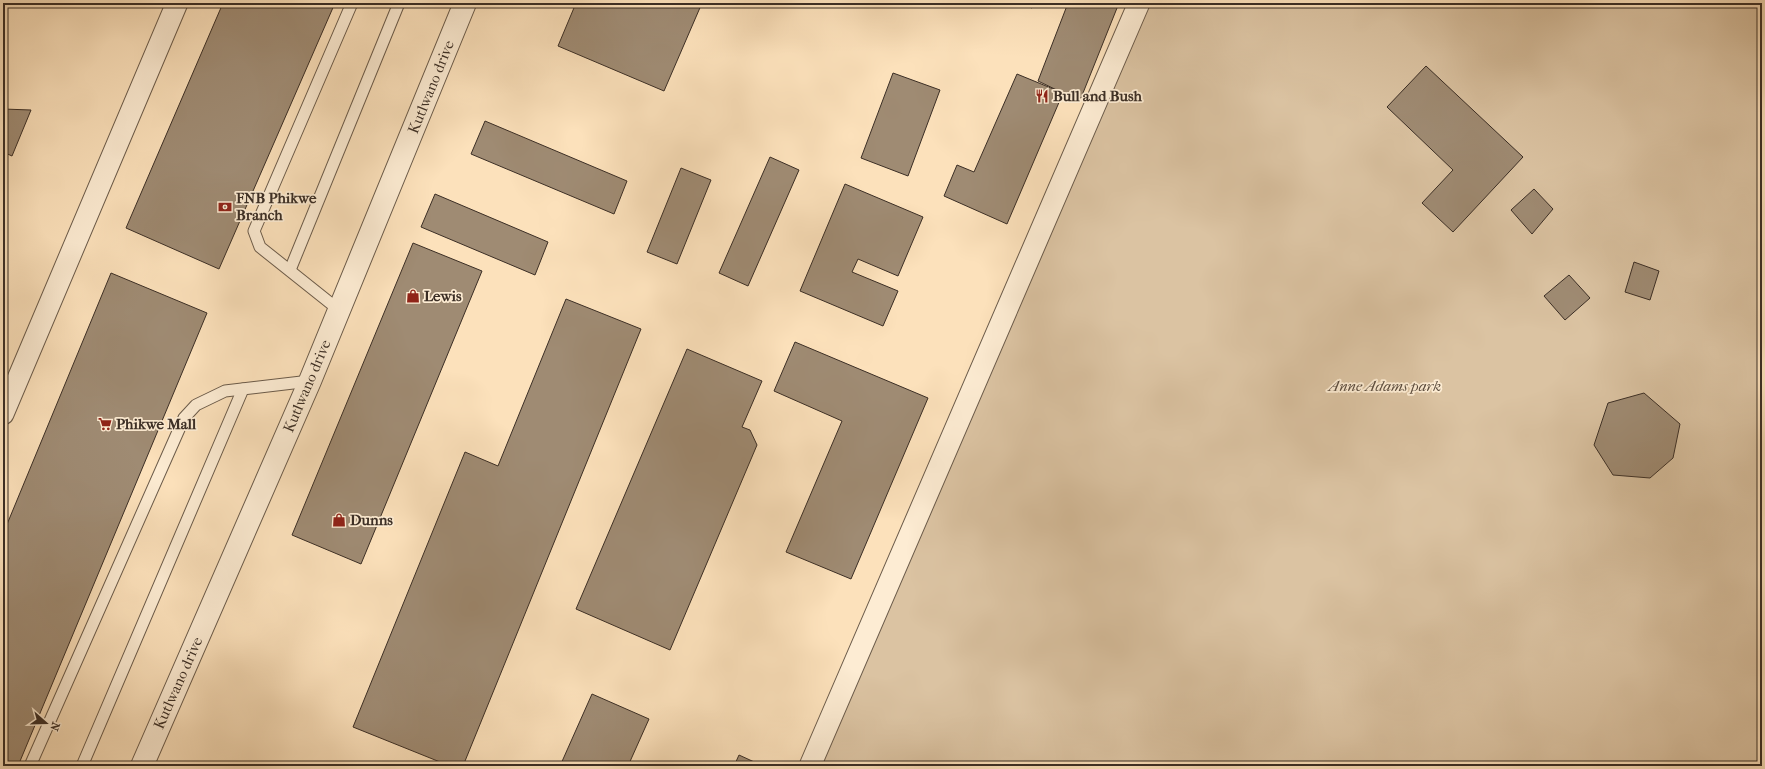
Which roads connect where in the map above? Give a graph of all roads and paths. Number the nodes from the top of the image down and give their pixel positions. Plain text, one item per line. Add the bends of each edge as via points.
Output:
1 (177, 3) edge
2 (352, 3) edge
3 (399, 3) edge
4 (465, 3) edge
5 (1139, 3) edge
6 (290, 270) junction
7 (339, 310) junction
8 (310, 381) junction
9 (243, 389) junction
10 (3, 414) edge
11 (30, 766) edge
12 (82, 766) edge
13 (142, 766) edge
14 (810, 766) edge

1 - 10 street
2 - 6 lane via 254,231 260,247
3 - 6 lane
4 - 7 street, Kutlwano drive
5 - 14 street
6 - 7 lane
7 - 8 street, Kutlwano drive
8 - 9 lane
8 - 13 street, Kutlwano drive
9 - 11 lane via 224,391 196,405 184,418
9 - 12 lane

